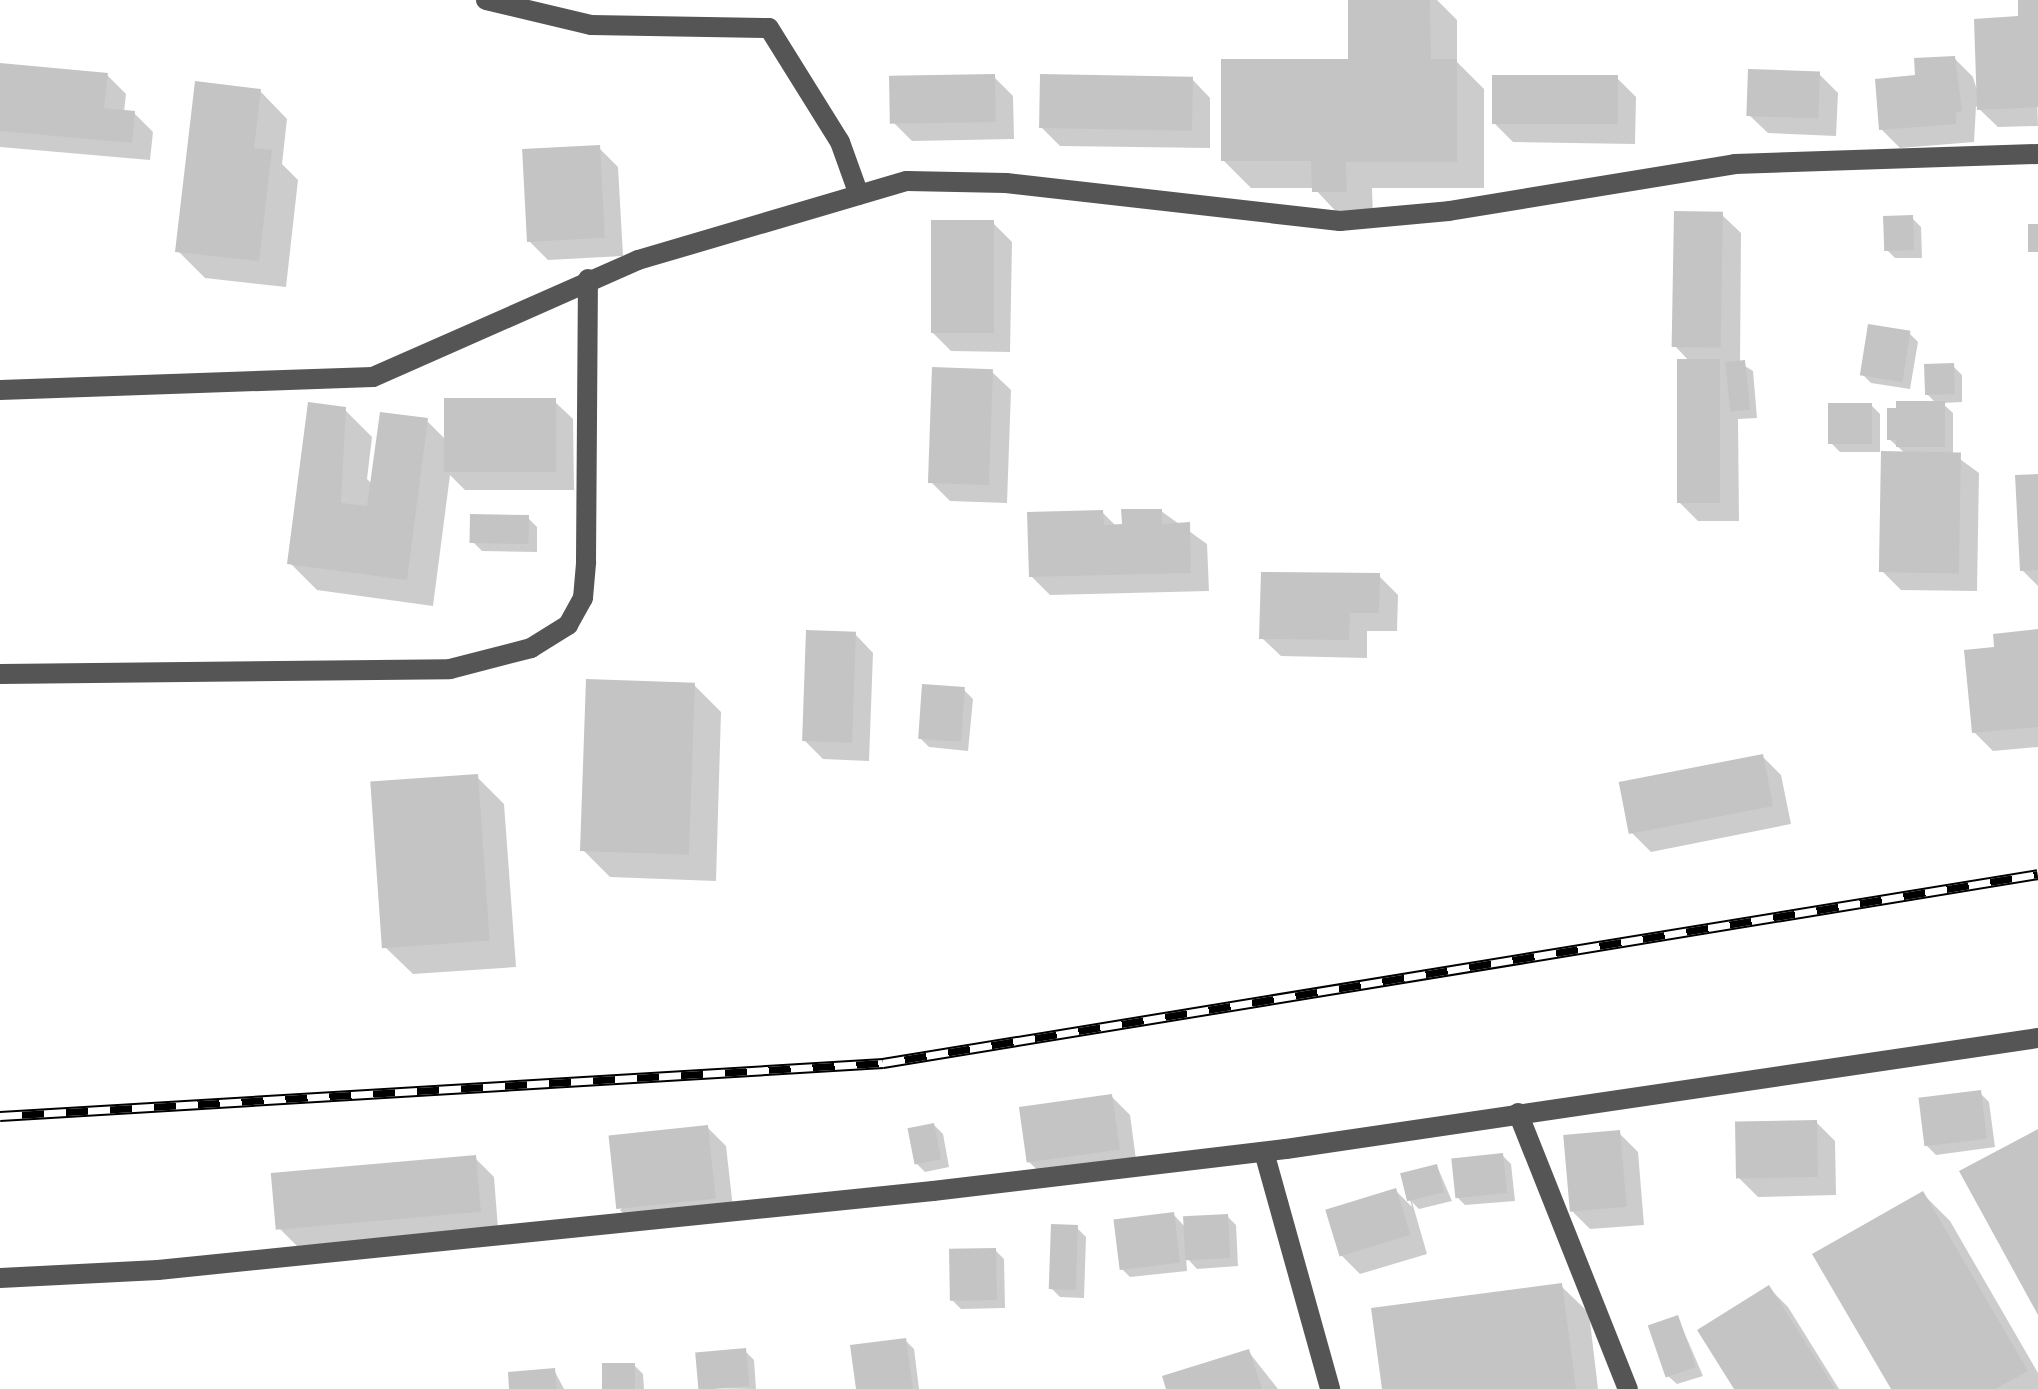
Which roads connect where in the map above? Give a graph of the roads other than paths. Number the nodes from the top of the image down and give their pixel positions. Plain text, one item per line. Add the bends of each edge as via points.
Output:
1 (486, 0) edge
2 (2038, 154) edge
3 (859, 195) junction
4 (588, 279) junction
5 (0, 390) edge
6 (0, 674) edge
7 (2038, 1038) edge
8 (1518, 1113) junction
9 (1264, 1152) junction
10 (0, 1278) edge
11 (1330, 1389) edge
12 (1628, 1389) edge

1 - 3 street via 591,25 768,28 840,142
2 - 3 street via 1734,164 1449,211 1340,220 1006,183 907,181
3 - 4 street
4 - 5 street via 373,377
4 - 6 street via 586,562 583,598 568,625 532,648 450,669
7 - 8 street
8 - 9 street
8 - 12 street
9 - 10 street via 158,1270
9 - 11 street

